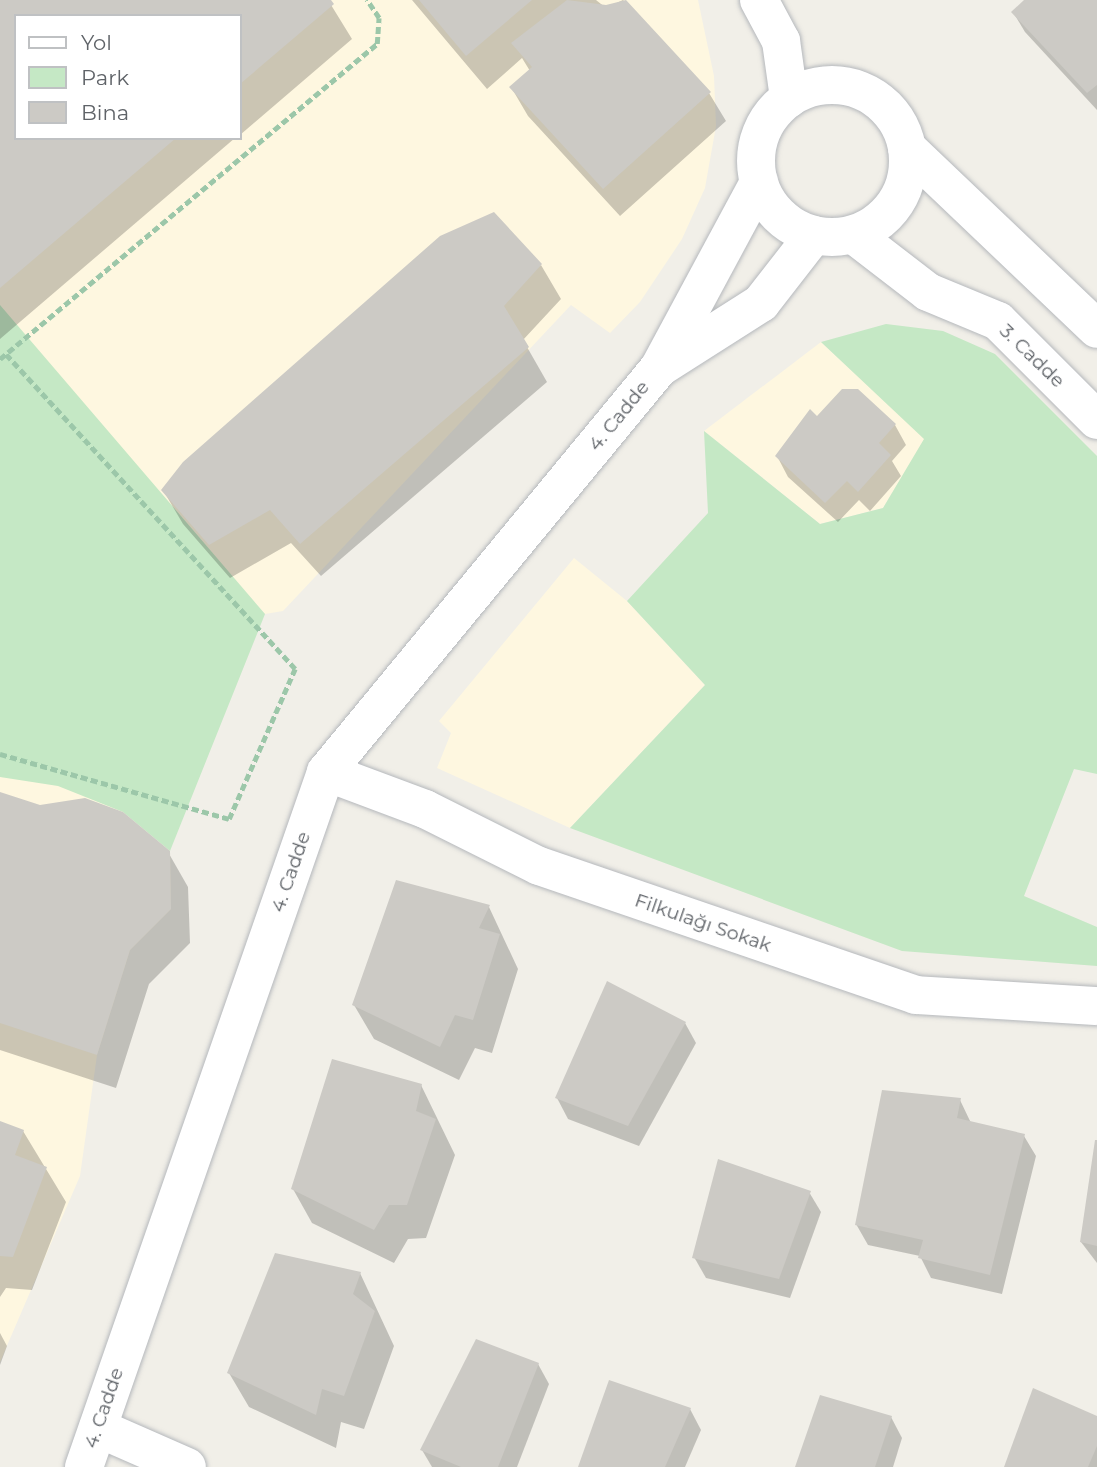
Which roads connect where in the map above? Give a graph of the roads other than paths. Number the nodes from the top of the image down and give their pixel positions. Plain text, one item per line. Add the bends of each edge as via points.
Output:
1 (759, 0) edge
2 (781, 41) junction
3 (835, 85) junction
4 (789, 98) junction
5 (908, 148) junction
6 (759, 182) junction
7 (814, 235) junction
8 (854, 235) junction
9 (1097, 329) edge
10 (659, 368) junction
11 (1097, 420) edge
12 (326, 772) junction
13 (1097, 1006) edge
14 (98, 1428) junction
15 (84, 1467) edge
16 (187, 1467) edge

1 - 2 street
2 - 3 street
2 - 4 street
3 - 4 street
3 - 5 street via 882,103
4 - 6 street via 761,136
5 - 8 street via 908,170 891,210
5 - 9 street
6 - 7 street via 779,216
6 - 10 street
7 - 8 street
7 - 10 street via 761,303
8 - 11 street, 3. Cadde via 928,292 998,321
10 - 12 street, 4. Cadde
12 - 13 street, Filkulağı Sokak via 425,809 539,866 916,995
12 - 14 street, 4. Cadde
14 - 15 street, 4. Cadde
14 - 16 street

